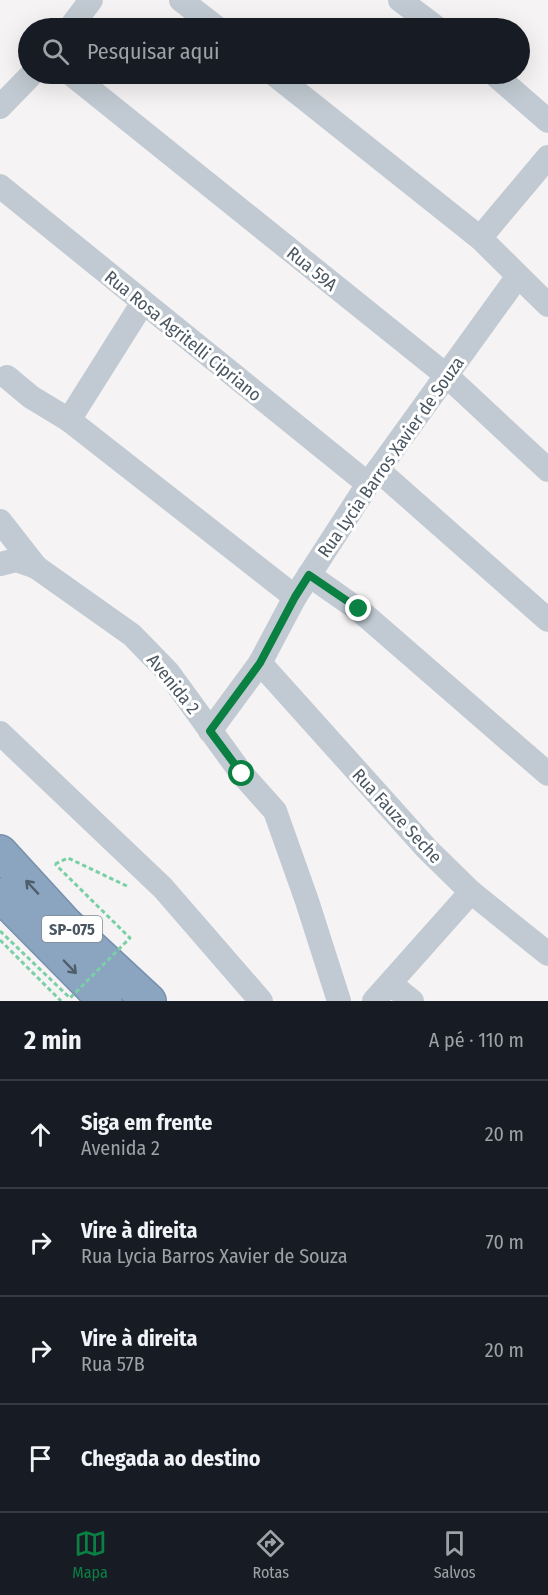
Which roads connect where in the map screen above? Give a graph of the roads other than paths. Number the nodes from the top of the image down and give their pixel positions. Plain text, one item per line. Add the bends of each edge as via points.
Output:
1 (91, 0) edge
2 (181, 0) edge
3 (400, 0) edge
4 (78, 18) edge
5 (204, 18) edge
6 (424, 18) edge
7 (22, 84) edge
8 (83, 84) edge
9 (287, 84) edge
10 (505, 84) edge
11 (0, 107) edge
12 (548, 121) edge
13 (548, 157) edge
14 (0, 186) edge
15 (480, 238) junction
16 (518, 276) junction
17 (142, 304) junction
18 (548, 305) edge
19 (447, 376) junction
20 (7, 377) dead end
21 (69, 420) junction
22 (548, 470) edge
23 (373, 477) junction
24 (0, 521) edge
25 (0, 564) edge
26 (36, 567) junction
27 (309, 575) junction
28 (295, 597) junction
29 (548, 620) edge
30 (260, 663) junction
31 (210, 731) junction
32 (0, 733) edge
33 (548, 774) edge
34 (0, 852) edge
35 (471, 892) junction
36 (0, 895) edge
37 (65, 923) junction
38 (548, 954) edge
39 (382, 993) edge
40 (105, 1001) edge
41 (149, 1001) edge
42 (165, 1001) edge
43 (261, 1001) edge
44 (339, 1001) edge
45 (412, 1001) edge

1 - 4 street
2 - 5 street
3 - 6 street
7 - 11 street
8 - 19 street, Rua 59A
9 - 15 street
10 - 12 street
13 - 15 street
14 - 17 street, Rua Rosa Agritelli Cipriano
15 - 16 street
16 - 18 street
16 - 19 street, Rua Lycia Barros Xavier de Souza
17 - 21 street
17 - 23 street, Rua Rosa Agritelli Cipriano
19 - 22 street, Rua 59A
19 - 23 street, Rua Lycia Barros Xavier de Souza
20 - 21 street
21 - 28 street
23 - 27 street, Rua Lycia Barros Xavier de Souza
23 - 29 street, Rua Rosa Agritelli Cipriano
24 - 26 street
25 - 26 street, Avenida 2 via 16,560
26 - 31 street, Avenida 2 via 132,635 168,672
27 - 28 street, Rua Lycia Barros Xavier de Souza
27 - 33 street via 359,609
28 - 30 street, Rua Lycia Barros Xavier de Souza
30 - 31 street, Rua Lycia Barros Xavier de Souza
30 - 35 street, Rua Fauze Seche via 363,781
31 - 44 street, Avenida 2 via 275,811
32 - 43 street via 163,888
37 -> 34 highway, SP-075
35 - 38 street, Rua Fauze Seche
35 - 39 street
36 -> 40 highway, SP-075
37 - 41 highway, SP-075
37 - 42 street via 104,943
39 - 45 street

